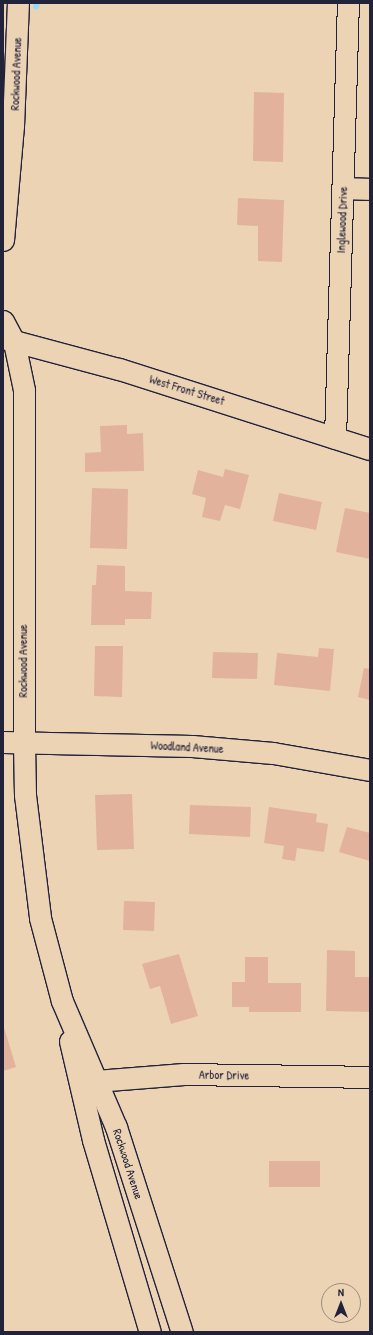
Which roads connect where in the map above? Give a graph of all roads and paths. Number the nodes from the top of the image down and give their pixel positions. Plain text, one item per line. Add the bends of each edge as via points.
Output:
1 (18, 3) edge
2 (348, 3) edge
3 (343, 188) junction
4 (370, 189) edge
5 (3, 240) edge
6 (3, 321) edge
7 (9, 340) edge
8 (335, 438) junction
9 (370, 449) edge
10 (3, 742) edge
11 (24, 743) junction
12 (370, 770) edge
13 (370, 1078) edge
14 (87, 1082) junction
15 (150, 1332) edge
16 (182, 1332) edge

1 - 5 street, Rockwood Avenue via 13,126
2 - 3 street, Inglewood Drive
3 - 4 street
3 - 8 street, Inglewood Drive
6 - 7 street, Rockwood Avenue
7 - 8 street, West Front Street via 119,369
7 - 11 street, Rockwood Avenue via 24,390
8 - 9 street, West Front Street
10 - 11 street, Woodland Avenue
11 - 12 street, Woodland Avenue via 192,746 273,753
11 - 14 street, Rockwood Avenue via 25,795 39,911 62,1001
13 - 14 street, Arbor Drive via 184,1074
14 - 15 street, Rockwood Avenue
14 - 16 street, Rockwood Avenue via 116,1127

